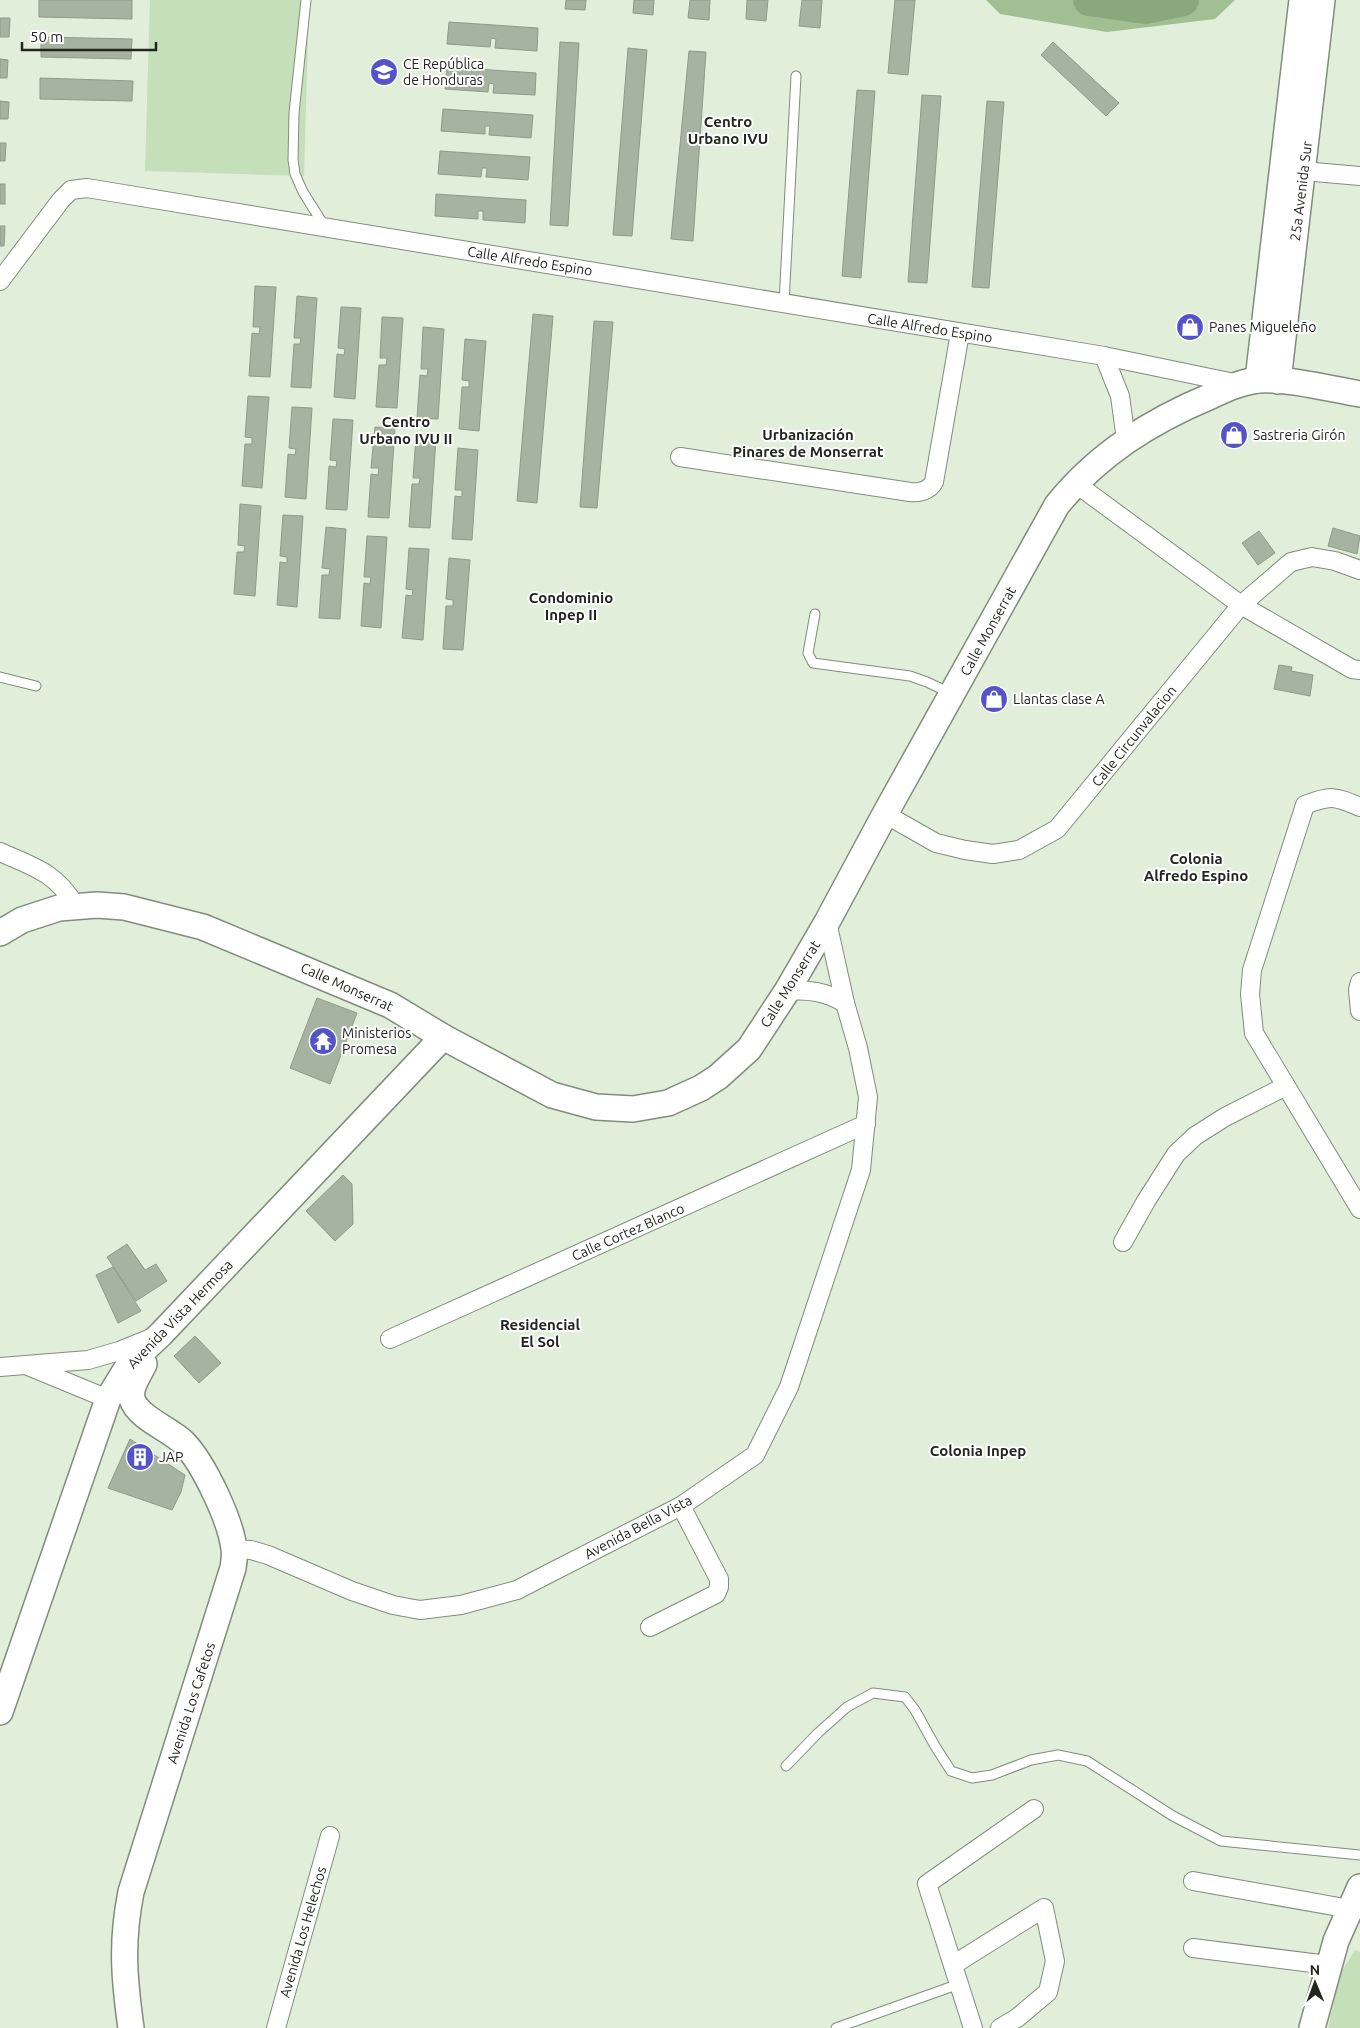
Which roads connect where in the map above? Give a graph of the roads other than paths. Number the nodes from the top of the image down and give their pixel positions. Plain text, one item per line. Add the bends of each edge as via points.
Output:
1 (306, 0) edge
2 (1302, 0) edge
3 (1322, 0) edge
4 (796, 76) dead end
5 (1303, 170) junction
6 (1360, 176) edge
7 (326, 227) junction
8 (0, 281) edge
9 (784, 304) junction
10 (960, 332) junction
11 (1104, 356) junction
12 (1259, 382) junction
13 (1360, 394) edge
14 (1126, 440) junction
15 (680, 458) dead end
16 (1075, 483) junction
17 (1360, 570) edge
18 (1242, 605) junction
19 (815, 614) dead end
20 (1360, 670) edge
21 (0, 677) edge
22 (36, 686) dead end
23 (952, 694) junction
24 (1360, 807) edge
25 (885, 814) junction
26 (0, 852) edge
27 (75, 906) junction
28 (827, 922) junction
29 (0, 932) edge
30 (1360, 982) edge
31 (787, 991) junction
32 (846, 1003) junction
33 (1360, 1011) edge
34 (444, 1037) junction
35 (1286, 1086) junction
36 (866, 1124) junction
37 (1353, 1180) edge
38 (1360, 1209) edge
39 (1123, 1242) dead end
40 (161, 1334) junction
41 (390, 1340) dead end
42 (26, 1365) junction
43 (0, 1367) edge
44 (108, 1399) junction
45 (138, 1410) junction
46 (86, 1465) junction
47 (681, 1506) junction
48 (234, 1549) junction
49 (650, 1627) dead end
50 (0, 1712) edge
51 (786, 1766) dead end
52 (1034, 1809) dead end
53 (330, 1836) dead end
54 (1360, 1855) edge
55 (1193, 1881) dead end
56 (1355, 1898) edge
57 (1193, 1948) dead end
58 (952, 1965) junction
59 (1328, 1965) junction
60 (959, 1984) junction
61 (131, 2028) edge
62 (276, 2028) edge
63 (836, 2028) edge
64 (973, 2028) edge
65 (1000, 2028) edge
66 (1312, 2028) edge

1 - 7 lane via 294,113 293,160 303,192
2 - 12 street, 25a Avenida Sur
3 - 5 street, 25a Avenida Sur
4 - 9 lane
5 - 6 street
5 - 12 street, 25a Avenida Sur
7 - 8 street, Calle Alfredo Espino via 80,188 71,190 60,200
7 - 9 street, Calle Alfredo Espino
9 - 10 street, Calle Alfredo Espino
10 - 11 street, Calle Alfredo Espino
10 - 15 street via 934,482 925,490 910,492
11 - 12 street, Calle Alfredo Espino
11 - 14 street via 1120,396
12 - 13 street
12 - 14 street, Calle Monserrat via 1185,407
14 - 16 street, Calle Monserrat
16 - 18 street
16 - 23 street, Calle Monserrat via 1057,505
17 - 18 street, Calle Circunvalacion via 1312,557 1291,562
18 - 20 street via 1352,669
18 - 25 street, Calle Circunvalacion via 1057,829 1019,850 993,854 936,843
19 - 23 lane via 808,654 813,663 910,676
21 - 22 lane
23 - 25 street, Calle Monserrat
24 - 35 street via 1341,798 1327,797 1305,805 1254,961 1250,994 1254,1033
25 - 28 street, Calle Monserrat
26 - 27 street via 54,878
27 - 29 street, Calle Monserrat via 35,915
27 - 34 street, Calle Monserrat via 124,907 203,927 390,1005
28 - 31 street, Calle Monserrat
28 - 32 street, Avenida Bella Vista
30 - 33 street
31 - 32 street via 818,991
31 - 34 street, Calle Monserrat via 749,1049 718,1077 668,1103 633,1109 596,1107 552,1095
32 - 36 street, Avenida Bella Vista via 868,1097
34 - 40 street, Avenida Vista Hermosa
35 - 37 street
35 - 39 street via 1195,1136 1176,1154
36 - 41 street, Calle Cortez Blanco
36 - 47 street, Avenida Bella Vista via 861,1170 789,1386 755,1455
37 - 38 street
40 - 42 street via 88,1360
40 - 44 street, Avenida Vista Hermosa via 130,1363
40 - 45 street via 132,1388 133,1402
42 - 43 street
42 - 44 street
44 - 46 street, Avenida Vista Hermosa
45 - 46 street via 114,1417
45 - 48 street, Avenida Los Cafetos via 184,1443 198,1463 224,1514
46 - 50 street, Avenida Vista Hermosa
47 - 48 street, Avenida Bella Vista via 517,1590 438,1609 407,1608 377,1601 268,1555
47 - 49 street via 719,1587 716,1594
48 - 61 street, Avenida Los Cafetos via 233,1568 131,1892 124,1933 123,1967
51 - 54 lane via 847,1707 873,1693 905,1697 952,1771 972,1778 1058,1755 1086,1761 1173,1816 1221,1841
52 - 58 street via 927,1884
53 - 62 street, Avenida Los Helechos
55 - 56 street
56 - 59 street
57 - 59 street
58 - 60 street
58 - 65 street via 1044,1908 1055,1961 1048,1992 1018,2018
59 - 66 street
60 - 63 lane
60 - 64 street

